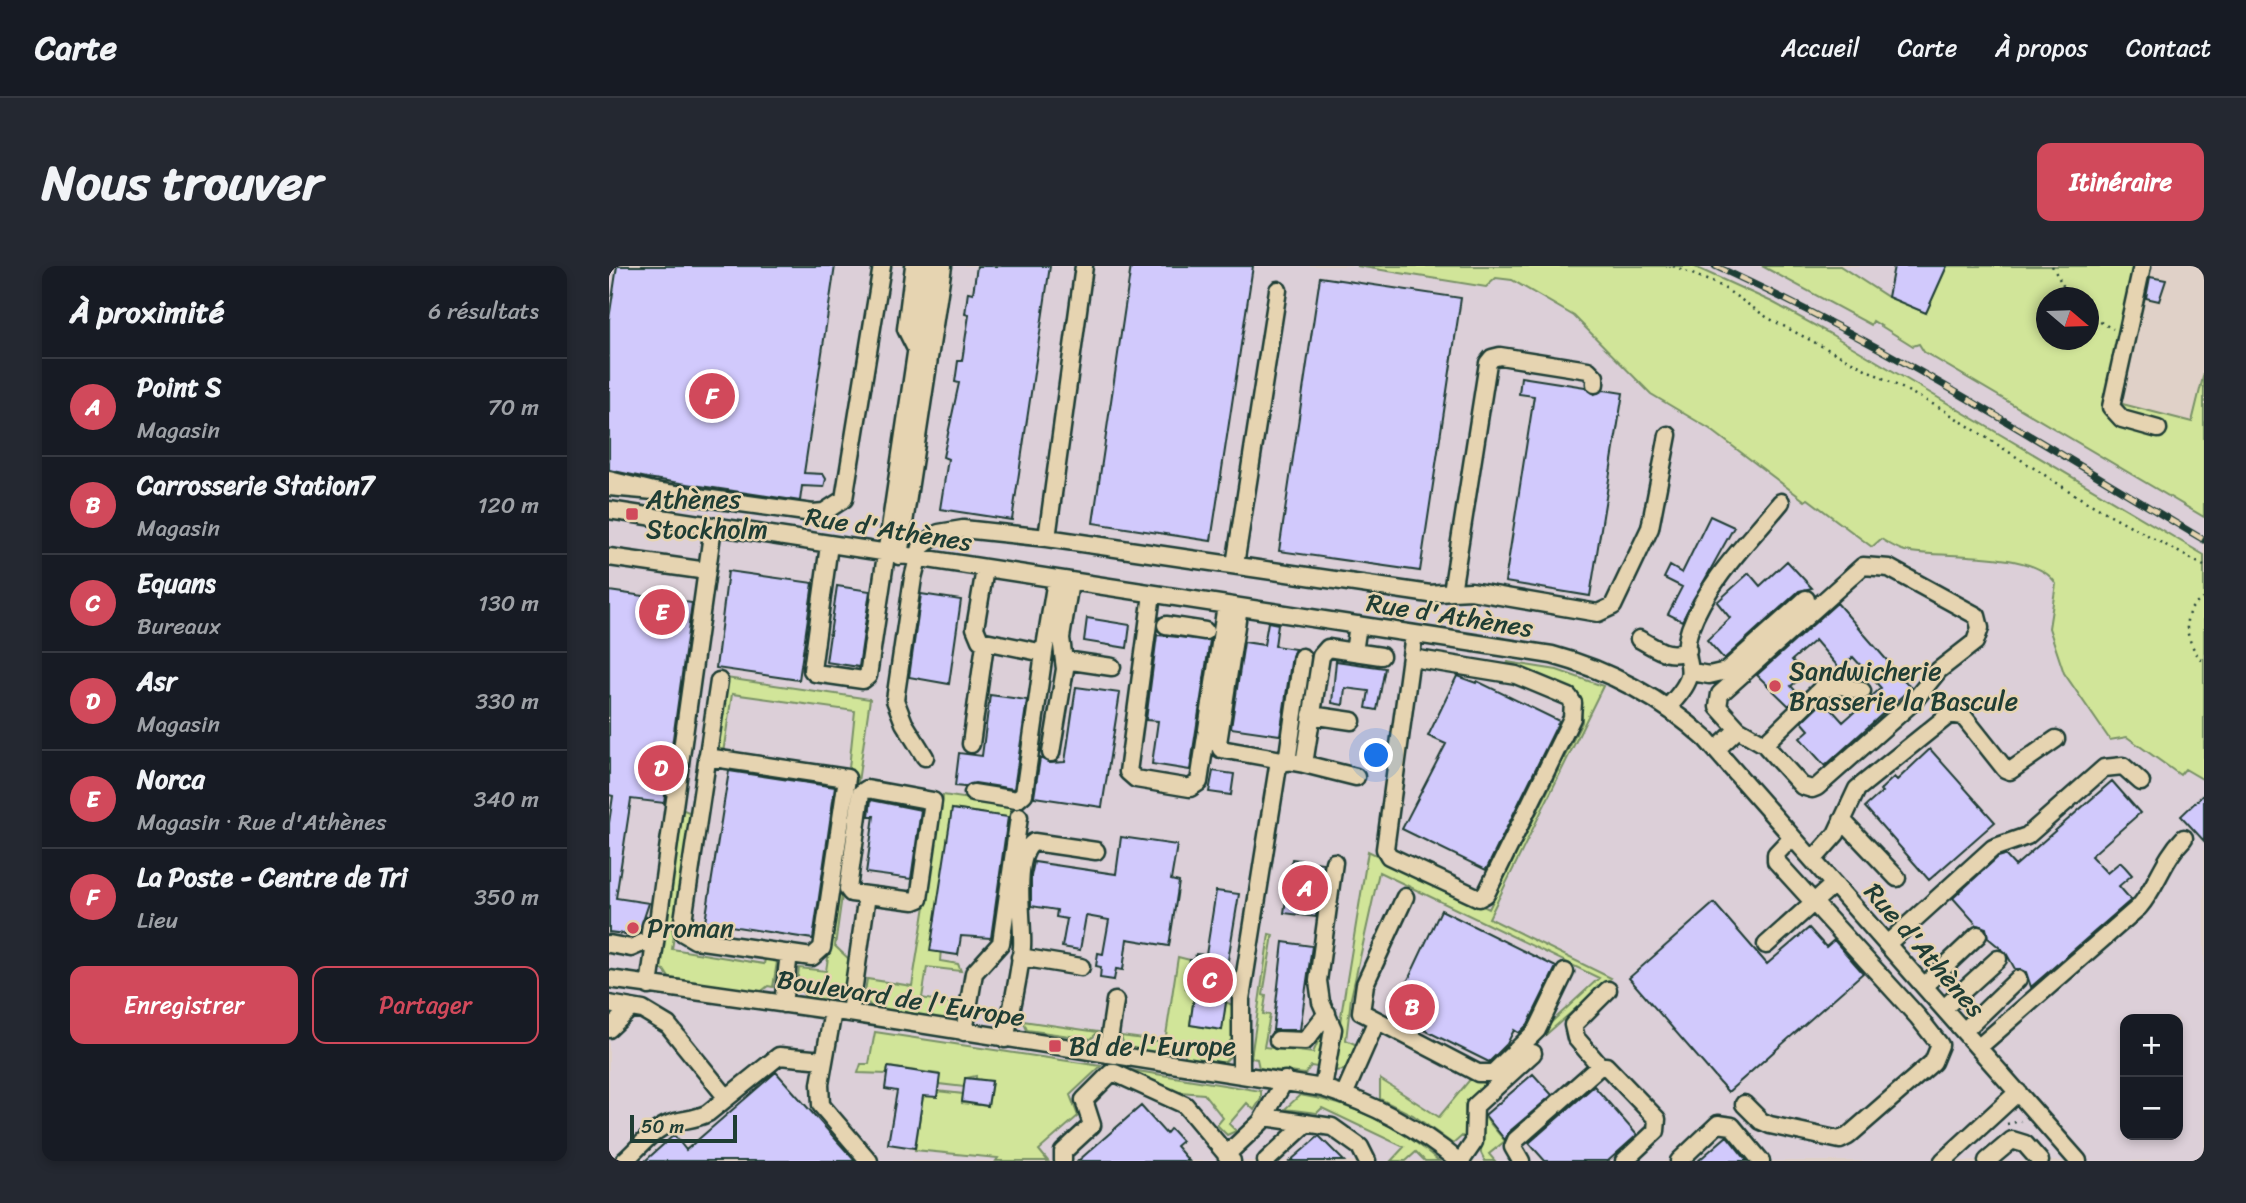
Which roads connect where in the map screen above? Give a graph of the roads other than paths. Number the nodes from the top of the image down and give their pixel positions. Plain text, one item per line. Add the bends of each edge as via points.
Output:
1 (882, 266) edge
2 (914, 266) edge
3 (929, 266) edge
4 (943, 266) edge
5 (1084, 266) edge
6 (2141, 266) edge
7 (1278, 290) dead end
8 (916, 349) junction
9 (1595, 384) dead end
10 (2158, 429) dead end
11 (1668, 435) dead end
12 (609, 480) edge
13 (609, 487) edge
14 (654, 491) junction
15 (1781, 502) dead end
16 (609, 510) edge
17 (713, 527) junction
18 (1048, 538) junction
19 (829, 545) junction
20 (892, 555) junction
21 (609, 557) edge
22 (916, 558) junction
23 (1235, 565) junction
24 (985, 569) junction
25 (707, 572) junction
26 (1063, 581) junction
27 (1452, 592) junction
28 (1151, 594) junction
29 (1189, 599) junction
30 (1806, 599) dead end
31 (1232, 606) junction
32 (1166, 625) dead end
33 (1358, 625) junction
34 (1184, 628) junction
35 (1205, 631) dead end
36 (1414, 634) junction
37 (1639, 639) dead end
38 (985, 644) junction
39 (1688, 650) junction
40 (1354, 652) junction
41 (1044, 653) junction
42 (1381, 656) dead end
43 (1302, 657) dead end
44 (1412, 658) junction
45 (1065, 660) junction
46 (1112, 667) dead end
47 (1692, 672) junction
48 (719, 681) dead end
49 (1862, 691) dead end
50 (1668, 707) junction
51 (1311, 715) junction
52 (1352, 721) dead end
53 (1738, 729) junction
54 (2056, 739) dead end
55 (971, 744) dead end
56 (1764, 744) junction
57 (1716, 750) junction
58 (1051, 753) dead end
59 (707, 757) junction
60 (925, 757) dead end
61 (1290, 762) junction
62 (1356, 777) dead end
63 (2141, 782) dead end
64 (972, 793) dead end
65 (1019, 817) dead end
66 (1842, 820) junction
67 (1792, 836) junction
68 (2184, 838) dead end
69 (1096, 851) dead end
70 (1813, 860) junction
71 (1334, 862) dead end
72 (1897, 878) dead end
73 (1834, 884) junction
74 (867, 895) junction
75 (1405, 897) dead end
76 (1814, 902) junction
77 (661, 908) junction
78 (1978, 935) dead end
79 (609, 944) edge
80 (1887, 944) junction
81 (1766, 946) dead end
82 (789, 953) junction
83 (1020, 957) junction
84 (1998, 959) dead end
85 (1081, 967) dead end
86 (1565, 972) dead end
87 (609, 979) edge
88 (2018, 979) dead end
89 (649, 986) junction
90 (1924, 986) junction
91 (1608, 990) dead end
92 (1115, 1001) dead end
93 (609, 1004) edge
94 (783, 1004) junction
95 (1940, 1004) junction
96 (631, 1008) junction
97 (842, 1012) junction
98 (1327, 1013) junction
99 (1918, 1017) junction
100 (1376, 1021) junction
101 (609, 1029) edge
102 (1964, 1031) junction
103 (964, 1032) junction
104 (1005, 1039) junction
105 (1278, 1040) dead end
106 (1979, 1047) junction
107 (1533, 1053) dead end
108 (1107, 1054) junction
109 (824, 1060) junction
110 (1600, 1066) junction
111 (1241, 1073) junction
112 (1285, 1080) junction
113 (1323, 1088) junction
114 (2018, 1092) junction
115 (1344, 1095) junction
116 (726, 1098) junction
117 (1744, 1104) dead end
118 (1265, 1117) junction
119 (1307, 1123) junction
120 (1229, 1158) edge
121 (624, 1161) edge
122 (869, 1161) edge
123 (1063, 1161) edge
124 (1266, 1161) edge
125 (1367, 1161) edge
126 (1459, 1161) edge
127 (1521, 1161) edge
128 (1624, 1161) edge
129 (1679, 1161) edge
130 (1761, 1161) edge
131 (1943, 1161) edge
132 (1987, 1161) edge
133 (2040, 1161) edge
134 (2078, 1161) edge

1 - 14 street via 844,499 824,512 813,513
2 - 8 street via 906,329
3 - 8 street
4 - 20 street
5 - 18 street
6 - 10 street via 2111,407 2122,419
7 - 23 street
8 - 20 street
9 - 27 street via 1588,370 1500,356 1488,363
11 - 27 street via 1650,528 1606,612
12 - 14 street
13 - 14 street
15 - 39 street via 1706,597 1691,629
16 - 17 street, Rue d'Athènes
17 - 19 street, Rue d'Athènes
17 - 25 street
18 - 22 street via 947,531 929,538
18 - 23 street
19 - 20 street, Rue d'Athènes
19 - 20 street via 811,664 815,673 863,680 868,676
20 - 22 street, Rue d'Athènes
21 - 25 street
22 - 24 street, Rue d'Athènes
22 - 60 street via 895,700
23 - 27 street via 1430,594
24 - 26 street, Rue d'Athènes
24 - 38 street via 975,628
25 - 77 street
26 - 28 street, Rue d'Athènes
26 - 41 street
26 - 45 street
28 - 29 street, Rue d'Athènes
28 - 31 street via 1128,772 1136,779 1191,788 1199,782
29 - 31 street, Rue d'Athènes
29 - 34 street
30 - 47 street via 1726,671
31 - 33 street, Rue d'Athènes
31 - 61 street via 1218,743 1226,752
32 - 34 street
33 - 36 street, Rue d'Athènes
33 - 40 street
34 - 35 street
36 - 44 street
36 - 50 street, Rue d'Athènes via 1577,662 1634,686
37 - 39 street via 1667,655
38 - 41 street
38 - 55 street
39 - 47 street
40 - 42 street
40 - 51 street via 1324,650
41 - 64 street via 1024,794 1017,800
43 - 61 street
44 - 44 street via 1385,849 1389,856 1479,898 1486,894 1572,718 1573,702 1516,675
45 - 46 street
45 - 58 street
47 - 50 street
48 - 59 street
49 - 56 street via 1841,686 1821,689
50 - 57 street, Rue d'Athènes
51 - 52 street
51 - 61 street
53 - 56 street
53 - 56 street via 1718,707 1720,694 1863,566 1889,568 1977,616 1980,628 1975,642 1939,670 1913,702 1817,787 1802,786
53 - 57 street
54 - 66 street via 2010,771 1963,716 1950,714 1857,789
57 - 67 street, Rue d'Athènes
59 - 82 street via 683,933 695,940
59 - 82 street via 847,778 822,948 812,957
61 - 62 street
61 - 111 street via 1241,999
63 - 80 street via 2123,766 2104,768 2027,836 1993,848
65 - 103 street via 1000,943 974,973
66 - 70 street via 1827,848
66 - 72 street
67 - 70 street, Rue d'Athènes
67 - 76 street via 1776,853 1776,861
68 - 106 street via 2170,852 2139,907
69 - 83 street via 1030,844 1018,899
70 - 73 street, Rue d'Athènes
71 - 98 street via 1318,981
73 - 76 street
73 - 80 street, Rue d'Athènes
74 - 74 street via 919,899 933,801 867,789 860,793 848,884 852,893
74 - 97 street
75 - 100 street via 1360,1001 1360,1012
76 - 81 street
76 - 99 street
77 - 79 street via 654,914 646,943 631,948
77 - 89 street
78 - 90 street
80 - 90 street, Rue d'Athènes
82 - 94 street
83 - 85 street
83 - 104 street
84 - 95 street
86 - 100 street via 1537,1030 1493,1073 1478,1073
87 - 89 street, Boulevard de l'Europe
88 - 102 street
89 - 94 street, Boulevard de l'Europe
90 - 95 street, Rue d'Athènes
91 - 110 street via 1573,1025 1576,1038
92 - 108 street
93 - 96 street
94 - 97 street, Boulevard de l'Europe
95 - 99 street
95 - 102 street, Rue d'Athènes
96 - 101 street
96 - 116 street via 657,1016 668,1025
97 - 103 street, Boulevard de l'Europe
97 - 109 street
98 - 105 street via 1305,1041
98 - 113 street via 1333,1038
99 - 117 street via 1940,1045 1938,1055 1848,1136 1831,1139 1770,1125
100 - 115 street
102 - 106 street, Rue d'Athènes
103 - 104 street, Boulevard de l'Europe
104 - 108 street, Boulevard de l'Europe
106 - 114 street, Rue d'Athènes
107 - 126 street via 1475,1106 1474,1142
108 - 111 street, Boulevard de l'Europe
109 - 116 street via 779,1056
109 - 122 street via 821,1105
110 - 127 street via 1516,1140 1513,1147
110 - 128 street via 1611,1068 1657,1119 1656,1131
111 - 112 street, Boulevard de l'Europe
112 - 113 street, Boulevard de l'Europe
112 - 118 street
113 - 115 street, Boulevard de l'Europe
114 - 131 street
114 - 134 street, Rue d'Athènes
115 - 126 street, Boulevard de l'Europe via 1425,1134
116 - 121 street via 696,1120 660,1129
118 - 119 street
118 - 120 street
119 - 124 street
119 - 125 street via 1332,1127 1364,1151
120 - 123 street via 1185,1105 1115,1073 1086,1097 1091,1125 1063,1152
129 - 130 street via 1724,1123 1732,1125
132 - 133 street via 2012,1140 2025,1144

